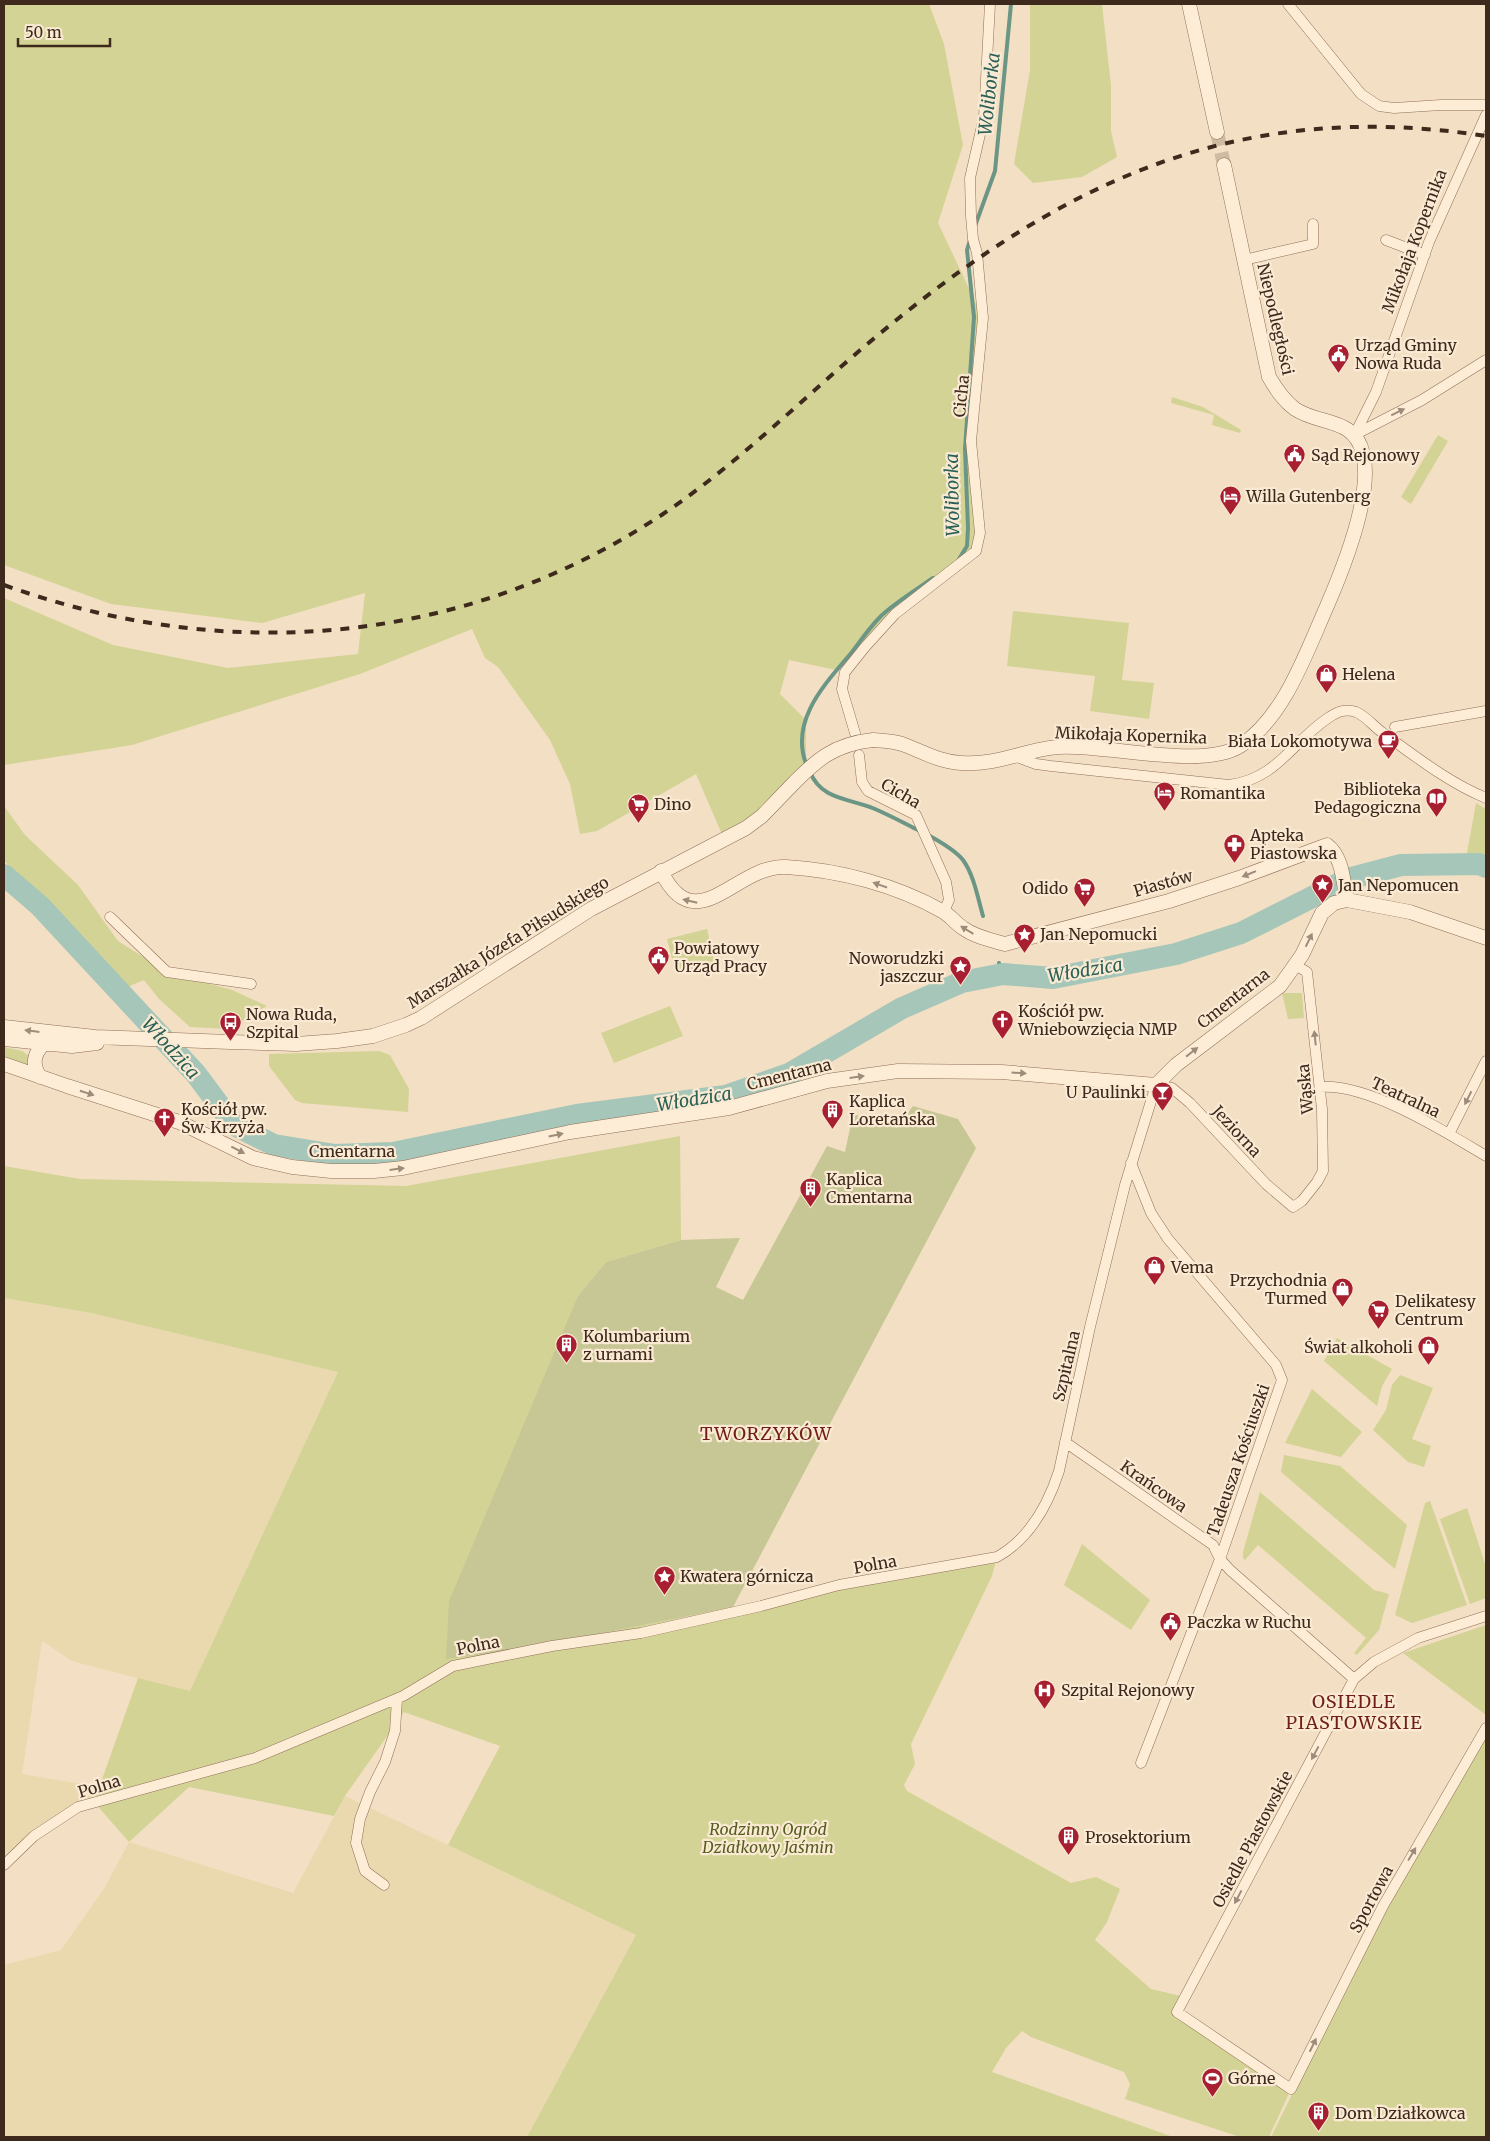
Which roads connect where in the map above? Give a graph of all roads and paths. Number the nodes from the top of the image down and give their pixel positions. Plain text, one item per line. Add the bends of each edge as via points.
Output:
1 (990, 4) edge
2 (1189, 4) edge
3 (1288, 4) edge
4 (1486, 105) edge
5 (1486, 115) edge
6 (1216, 132) tunnel mouth
7 (1224, 165) tunnel mouth
8 (1313, 224) dead end
9 (1386, 240) dead end
10 (1425, 254) junction
11 (1244, 260) junction
12 (1486, 360) edge
13 (1355, 434) junction
14 (1486, 711) edge
15 (1395, 726) dead end
16 (1018, 756) junction
17 (1486, 798) edge
18 (660, 871) junction
19 (1346, 897) junction
20 (939, 909) junction
21 (110, 917) dead end
22 (1486, 938) edge
23 (1295, 965) junction
24 (252, 984) dead end
25 (4, 1027) edge
26 (95, 1038) junction
27 (4, 1039) edge
28 (125, 1039) junction
29 (43, 1044) junction
30 (1486, 1061) edge
31 (4, 1064) edge
32 (40, 1077) junction
33 (1156, 1085) junction
34 (1320, 1087) junction
35 (1449, 1134) junction
36 (1486, 1156) edge
37 (1131, 1163) junction
38 (1293, 1207) joint
39 (1065, 1442) junction
40 (997, 1557) joint
41 (1220, 1559) junction
42 (1486, 1616) edge
43 (1354, 1679) junction
44 (397, 1699) junction
45 (1486, 1728) edge
46 (1141, 1763) dead end
47 (4, 1865) edge
48 (384, 1886) dead end
49 (1177, 2012) joint

1 - 20 street, Cicha via 984,116 970,178 973,239 978,253 983,318 971,441 980,533 976,551 895,614 865,647 845,672 842,689 855,734 862,782 868,791 916,815 946,882 949,900
2 - 6 street
3 - 4 street via 1361,94 1379,106
5 - 10 street, Mikołaja Kopernika
7 - 11 street, Niepodległości
8 - 11 street via 1313,244
9 - 10 street
10 - 13 street, Mikołaja Kopernika via 1376,392
11 - 13 street, Niepodległości via 1269,377 1278,393 1295,409 1318,420 1338,424
13 -> 12 street via 1422,400
13 - 16 street, Mikołaja Kopernika via 1363,454 1364,478 1359,517 1331,597 1305,656 1280,704 1257,732 1239,747 1219,755 1186,756 1059,747
14 - 15 street
16 - 17 street via 1036,764 1235,785 1260,776 1280,763 1323,722 1347,710 1357,712 1452,781
16 - 18 street, Marszałka Józefa Piłsudskiego, bridge via 961,763 935,758 900,744 873,740 852,744 819,758 746,828
20 -> 18 street via 881,885 810,869 783,867 760,871 706,901 695,902 674,893
18 - 28 street, Marszałka Józefa Piłsudskiego via 590,909 435,1010 406,1025 373,1036 296,1044
19 -> 20 street, Piastów via 1336,854 1327,845 1169,901 1005,944 963,929
19 - 22 street via 1410,912
23 -> 19 street, Cmentarna via 1322,913
21 - 24 street via 167,972
33 -> 23 street, Cmentarna via 1176,1065 1280,986
34 -> 23 street, Wąska via 1307,972
26 -> 25 street
26 - 28 street
26 - 29 street via 53,1038
27 - 29 street
28 - 29 street via 87,1045
29 - 32 street via 34,1062
30 -> 35 street, Teatralna
31 - 32 street, Cmentarna
32 -> 33 street, Cmentarna via 179,1122 253,1158 331,1171 403,1168 570,1132 729,1108 827,1081 898,1071 1002,1072
33 - 37 street
33 - 38 street, Jeziorna via 1172,1088 1190,1103 1266,1184
34 - 35 street, Teatralna via 1332,1086 1365,1093
34 - 38 street, Wąska via 1323,1171 1302,1201
35 - 36 street, Teatralna
37 - 39 street, Szpitalna
37 - 41 street, Tadeusza Kościuszki via 1151,1213 1168,1239 1276,1365 1282,1380
39 - 40 street, Szpitalna via 1057,1478 1046,1502 1028,1532 1010,1550
39 - 41 street, Krańcowa via 1213,1545
40 - 44 street, Polna via 839,1585 642,1633 552,1646 453,1666
41 - 43 street
41 - 46 street, Tadeusza Kościuszki
42 - 43 street, Osiedle Piastowskie via 1418,1638 1374,1662
43 -> 49 street, Osiedle Piastowskie
44 - 47 street, Polna via 254,1758 78,1806 34,1836
44 - 48 street via 395,1731 360,1819 356,1842 365,1871
49 -> 45 street, Sportowa via 1291,2089 1383,1906

